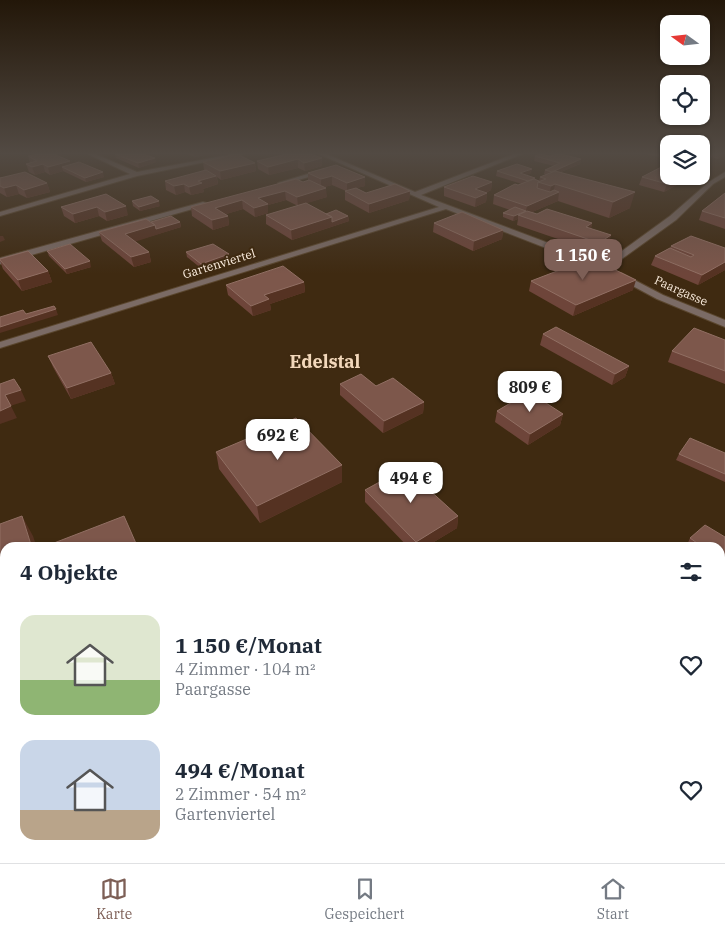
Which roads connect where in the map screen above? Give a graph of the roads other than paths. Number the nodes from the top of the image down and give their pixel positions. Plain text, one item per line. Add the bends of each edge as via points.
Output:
1 (67, 194) edge
2 (698, 194) edge
3 (415, 195) edge
4 (216, 201) edge
5 (444, 207) junction
6 (0, 214) edge
7 (0, 261) edge
8 (605, 268) junction
9 (725, 324) edge
10 (0, 345) edge

1 - 6 street
2 - 8 street
3 - 5 street, Paargasse
4 - 7 street
5 - 8 street, Paargasse
5 - 10 street, Gartenviertel
8 - 9 street, Paargasse via 660,297

